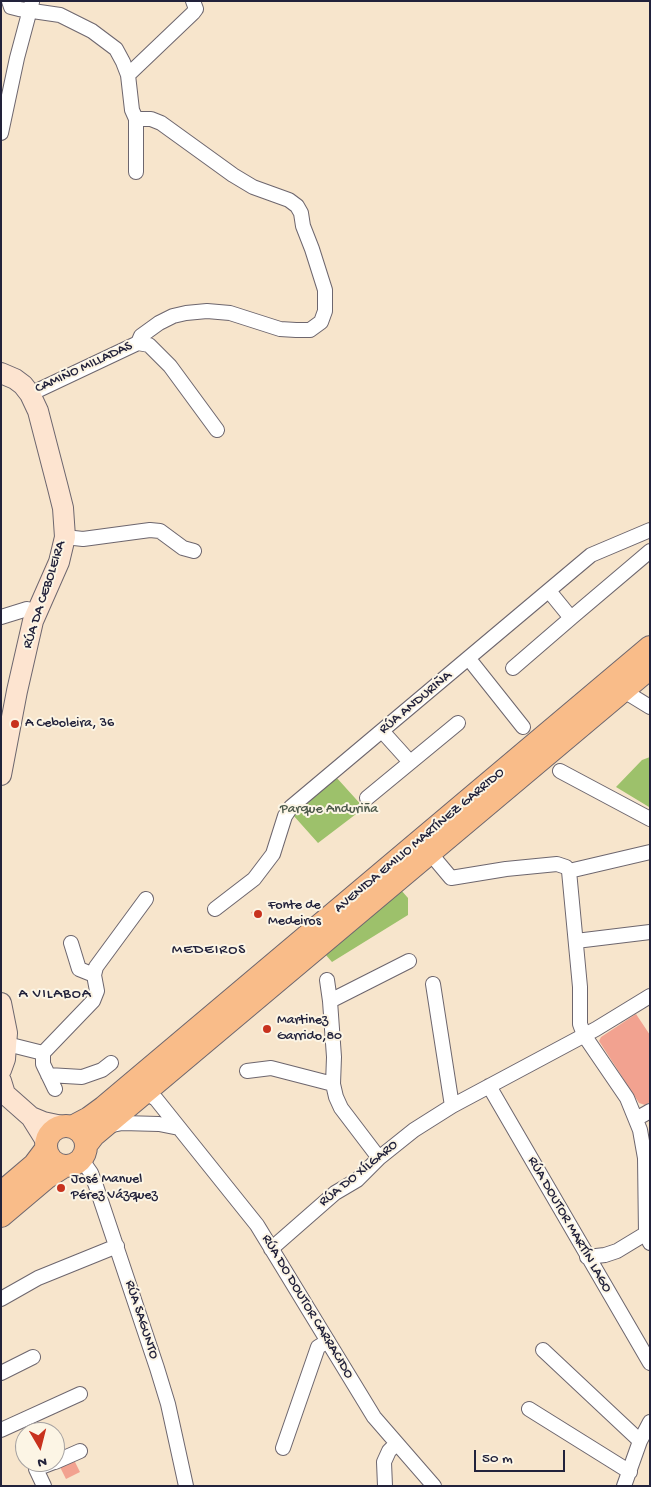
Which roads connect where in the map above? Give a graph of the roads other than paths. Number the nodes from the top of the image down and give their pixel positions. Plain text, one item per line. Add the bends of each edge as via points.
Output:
1 (9, 1) edge
2 (193, 1) edge
3 (32, 5) edge
4 (128, 75) junction
5 (136, 119) junction
6 (2, 129) edge
7 (136, 172) dead end
8 (138, 343) junction
9 (1, 373) edge
10 (30, 394) junction
11 (217, 430) dead end
12 (650, 530) edge
13 (65, 537) junction
14 (194, 551) dead end
15 (650, 551) edge
16 (549, 591) junction
17 (36, 612) junction
18 (1, 617) edge
19 (571, 618) junction
20 (650, 647) edge
21 (469, 659) junction
22 (513, 668) dead end
23 (650, 668) edge
24 (616, 686) junction
25 (650, 707) edge
26 (458, 723) dead end
27 (523, 727) dead end
28 (382, 731) junction
29 (410, 762) junction
30 (560, 771) dead end
31 (1, 775) edge
32 (367, 798) dead end
33 (650, 819) edge
34 (650, 852) edge
35 (430, 853) junction
36 (569, 871) junction
37 (146, 899) dead end
38 (215, 908) dead end
39 (650, 932) edge
40 (576, 941) junction
41 (71, 943) dead end
42 (409, 961) dead end
43 (94, 975) junction
44 (327, 980) dead end
45 (433, 984) dead end
46 (650, 996) edge
47 (330, 1001) junction
48 (1, 1003) edge
49 (584, 1035) junction
50 (7, 1044) junction
51 (43, 1053) junction
52 (111, 1063) dead end
53 (247, 1072) dead end
54 (48, 1075) junction
55 (2, 1081) edge
56 (333, 1084) junction
57 (489, 1086) junction
58 (55, 1089) dead end
59 (152, 1092) junction
60 (120, 1093) junction
61 (452, 1106) junction
62 (650, 1111) edge
63 (636, 1119) junction
64 (105, 1126) junction
65 (179, 1128) junction
66 (56, 1136) junction
67 (77, 1157) junction
68 (379, 1158) junction
69 (1, 1193) edge
70 (1, 1216) edge
71 (648, 1236) edge
72 (118, 1246) junction
73 (271, 1249) junction
74 (617, 1251) junction
75 (587, 1258) junction
76 (602, 1282) junction
77 (1, 1299) edge
78 (328, 1341) junction
79 (544, 1350) dead end
80 (33, 1357) dead end
81 (650, 1363) edge
82 (1, 1373) edge
83 (80, 1394) dead end
84 (529, 1408) dead end
85 (650, 1422) edge
86 (1, 1430) edge
87 (640, 1442) junction
88 (396, 1444) junction
89 (283, 1448) dead end
90 (80, 1451) dead end
91 (65, 1457) edge
92 (37, 1472) edge
93 (630, 1472) junction
94 (44, 1486) edge
95 (186, 1486) edge
96 (385, 1486) edge
97 (434, 1486) edge
98 (624, 1486) edge

1 - 3 street via 11,6
2 - 4 street via 196,9 193,13
3 - 4 street via 60,15 103,38 116,49
3 - 6 street
4 - 5 street
5 - 7 street
5 - 8 street via 161,123 253,188 289,200 296,206 325,290 321,322 310,330 280,329 230,313 207,311 173,316 141,336
8 - 10 street, CAMIÑO MILLADAS
8 - 11 street, CAMIÑO MILLADAS via 149,345 170,366
9 - 10 street, RÚA DA CEBOLEIRA via 15,379
10 - 13 street, RÚA DA CEBOLEIRA via 38,411 58,488
12 - 16 street, RÚA ANDURIÑA via 591,555
13 - 14 street via 83,539 160,531 183,548
13 - 17 street, RÚA DA CEBOLEIRA via 59,562
15 - 19 street
16 - 19 street
16 - 21 street, RÚA ANDURIÑA
17 - 18 street via 27,609
17 - 31 street, RÚA DA CEBOLEIRA
19 - 22 street
20 - 24 main road, AVENIDA EMILIO MARTÍNEZ GARRIDO
21 - 27 street
21 - 28 street, RÚA ANDURIÑA
23 - 24 main road, AVENIDA EMILIO MARTÍNEZ GARRIDO
24 - 25 street
24 - 35 main road, AVENIDA EMILIO MARTÍNEZ GARRIDO
24 - 60 main road, AVENIDA EMILIO MARTÍNEZ GARRIDO
26 - 29 street
28 - 29 street
28 - 38 street, RÚA ANDURIÑA via 291,807 273,854 254,879
29 - 32 street
30 - 33 street
34 - 36 street
35 - 36 street via 451,878 557,864
35 - 59 main road, AVENIDA EMILIO MARTÍNEZ GARRIDO
36 - 40 street
37 - 43 street via 96,967
39 - 40 street
40 - 49 street via 580,1024
41 - 43 street via 79,969
42 - 47 street
43 - 51 street via 97,991 93,1001
44 - 47 street
45 - 61 street
46 - 49 street, RÚA DO XÍLGARO
47 - 56 street
48 - 50 street
49 - 57 street, RÚA DO XÍLGARO
49 - 63 street via 627,1098
50 - 51 street
50 - 55 street
51 - 54 street via 42,1064
52 - 54 street via 102,1070 82,1076
53 - 56 street via 271,1068
54 - 58 street
55 - 66 street via 5,1094 30,1117 43,1122
56 - 68 street via 341,1108
57 - 61 street, RÚA DO XÍLGARO
57 - 75 street, RÚA DOUTOR MARTÍN LAGO
59 - 60 street
59 - 64 main road, AVENIDA EMILIO MARTÍNEZ GARRIDO
59 - 65 street, RÚA DO DOUTOR CARRACIDO
60 - 66 main road, AVENIDA EMILIO MARTÍNEZ GARRIDO via 89,1118
61 - 68 street, RÚA DO XÍLGARO
62 - 63 street
63 - 71 street via 645,1158
64 - 65 street via 122,1123
64 - 67 main road, AVENIDA EMILIO MARTÍNEZ GARRIDO
65 - 73 street, RÚA DO DOUTOR CARRACIDO via 257,1225
66 - 67 main road via 52,1161
66 - 67 main road via 82,1133
66 - 69 main road, AVENIDA EMILIO MARTÍNEZ GARRIDO via 34,1165
67 - 70 main road
67 - 72 street, RÚA SAGUNTO via 91,1173
68 - 73 street, RÚA DO XÍLGARO
71 - 74 street
72 - 77 street via 38,1278
72 - 95 street, RÚA SAGUNTO via 168,1404
73 - 78 street, RÚA DO DOUTOR CARRACIDO
74 - 75 street
74 - 76 street
75 - 76 street, RÚA DOUTOR MARTÍN LAGO
76 - 81 street, RÚA DOUTOR MARTÍN LAGO
78 - 88 street, RÚA DO DOUTOR CARRACIDO via 374,1417
78 - 89 street via 318,1347
79 - 87 street
80 - 82 street
83 - 86 street
84 - 93 street
85 - 87 street
87 - 93 street
88 - 96 street via 384,1462
88 - 97 street, RÚA DO DOUTOR CARRACIDO
90 - 91 street
92 - 94 street
93 - 98 street

